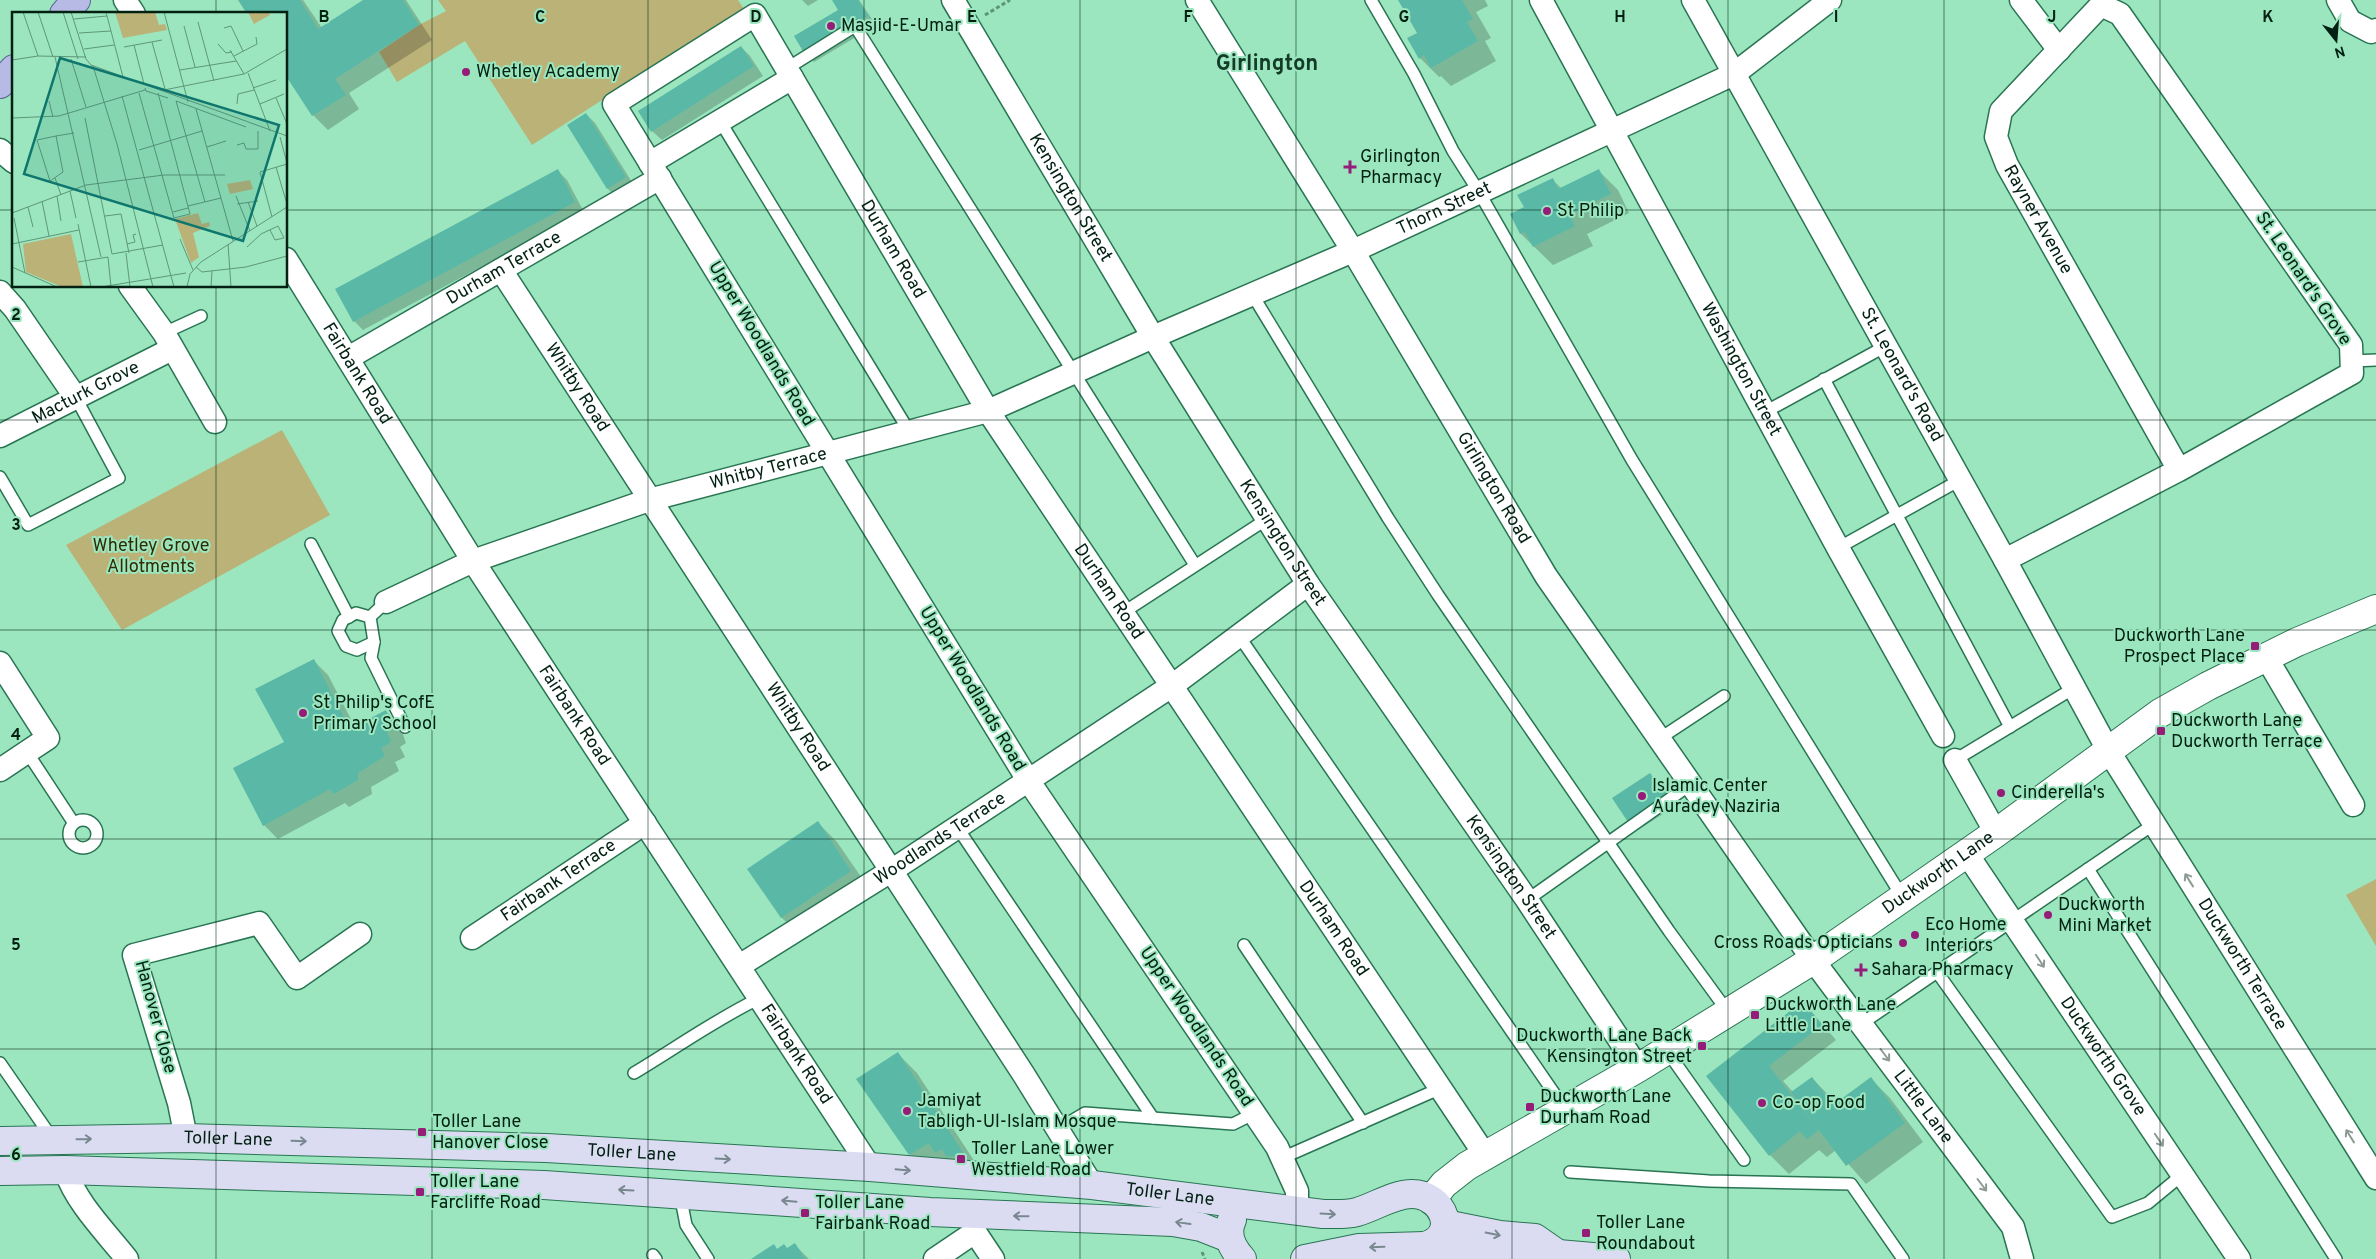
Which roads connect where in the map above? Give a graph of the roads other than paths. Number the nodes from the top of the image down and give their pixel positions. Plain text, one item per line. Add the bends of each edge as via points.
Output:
1 (76, 0) edge
2 (125, 0) edge
3 (953, 0) edge
4 (1197, 0) edge
5 (1371, 0) edge
6 (1541, 0) edge
7 (1693, 0) edge
8 (1830, 0) edge
9 (2021, 0) edge
10 (2338, 0) edge
11 (66, 12) edge
12 (133, 12) edge
13 (2120, 14) joint
14 (2376, 30) edge
15 (2059, 50) junction
16 (12, 71) edge
17 (789, 74) junction
18 (1734, 74) junction
19 (0, 84) edge
20 (614, 104) joint
21 (720, 121) junction
22 (1612, 129) junction
23 (0, 150) edge
24 (12, 160) edge
25 (655, 171) junction
26 (1479, 192) junction
27 (1352, 251) junction
28 (288, 262) edge
29 (500, 270) junction
30 (131, 288) edge
31 (0, 292) edge
32 (1252, 294) junction
33 (201, 316) dead end
34 (1153, 337) junction
35 (168, 341) junction
36 (1886, 346) junction
37 (348, 358) junction
38 (2376, 360) edge
39 (2352, 361) junction
40 (1073, 372) junction
41 (1824, 379) junction
42 (76, 398) junction
43 (988, 411) junction
44 (1765, 412) junction
45 (215, 422) dead end
46 (909, 431) junction
47 (0, 436) edge
48 (827, 452) junction
49 (2179, 470) junction
50 (0, 477) edge
51 (1960, 480) junction
52 (649, 500) junction
53 (1896, 516) junction
54 (1267, 519) junction
55 (311, 544) dead end
56 (1838, 548) junction
57 (2005, 560) junction
58 (474, 561) junction
59 (1195, 565) junction
60 (1308, 584) junction
61 (2376, 609) edge
62 (378, 610) junction
63 (1124, 612) junction
64 (349, 617) junction
65 (1239, 636) junction
66 (374, 642) junction
67 (2266, 657) junction
68 (1, 665) edge
69 (1173, 685) junction
70 (2074, 688) junction
71 (1724, 696) dead end
72 (404, 727) dead end
73 (2010, 727) junction
74 (1943, 736) dead end
75 (1659, 739) junction
76 (2108, 750) junction
77 (28, 752) junction
78 (1955, 760) joint
79 (0, 770) edge
80 (1028, 780) junction
81 (1691, 784) junction
82 (2353, 805) dead end
83 (73, 822) dead end
84 (645, 823) junction
85 (2154, 824) junction
86 (957, 827) junction
87 (1996, 833) junction
88 (1608, 841) junction
89 (1967, 854) junction
90 (2088, 869) junction
91 (891, 871) junction
92 (1903, 898) junction
93 (1527, 900) junction
94 (2012, 920) junction
95 (360, 934) dead end
96 (472, 938) dead end
97 (1244, 946) dead end
98 (1813, 960) junction
99 (739, 966) junction
100 (1937, 972) junction
101 (760, 998) junction
102 (1729, 1013) junction
103 (1861, 1024) junction
104 (1667, 1051) junction
105 (0, 1063) edge
106 (1638, 1068) junction
107 (634, 1073) dead end
108 (1441, 1088) junction
109 (1565, 1109) junction
110 (1254, 1114) junction
111 (1153, 1118) junction
112 (1363, 1122) junction
113 (1058, 1129) junction
114 (186, 1138) junction
115 (53, 1140) junction
116 (0, 1141) edge
117 (546, 1148) junction
118 (1485, 1155) junction
119 (681, 1156) junction
120 (1282, 1158) junction
121 (1744, 1160) dead end
122 (870, 1167) junction
123 (65, 1170) junction
124 (0, 1171) edge
125 (1570, 1172) dead end
126 (2182, 1175) junction
127 (2376, 1178) edge
128 (1092, 1185) junction
129 (544, 1186) junction
130 (680, 1194) junction
131 (1431, 1200) junction
132 (1262, 1205) junction
133 (873, 1208) junction
134 (1297, 1209) junction
135 (1091, 1218) junction
136 (974, 1224) junction
137 (1445, 1224) junction
138 (1425, 1246) junction
139 (1236, 1248) edge
140 (1459, 1254) edge
141 (1343, 1255) edge
142 (1548, 1256) edge
143 (1601, 1258) edge
144 (127, 1259) edge
145 (708, 1259) edge
146 (936, 1259) edge
147 (993, 1259) edge
148 (1305, 1259) edge
149 (1523, 1259) edge
150 (1903, 1259) edge
151 (2022, 1259) edge
152 (2239, 1259) edge
153 (2336, 1259) edge

1 - 11 main road
2 - 12 street
3 - 34 street, Kensington Street
4 - 27 street, Girlington Road
5 - 26 lane
6 - 22 street, Washington Street
7 - 18 street, St. Leonard's Road
8 - 18 street, Thorn Street
9 - 15 street
10 - 14 street via 2350,22 2370,32
13 - 15 street, Rayner Avenue via 2101,5
13 - 39 street, St. Leonard's Grove via 2351,345
15 - 49 street, Rayner Avenue via 2001,111 1996,137 2007,166
16 - 19 main road
17 - 20 street, Durham Road via 755,15
17 - 21 street, Durham Terrace
17 - 40 lane via 855,26
17 - 43 street, Durham Road
18 - 22 street, Thorn Street
18 - 36 street, St. Leonard's Road
20 - 25 street, Upper Woodlands Road
21 - 25 street, Durham Terrace
21 - 46 lane
22 - 26 street, Thorn Street
22 - 44 street, Washington Street
23 - 24 street
25 - 29 street, Durham Terrace
25 - 48 street, Upper Woodlands Road
26 - 27 street, Thorn Street
26 - 92 lane via 1632,460
27 - 32 street, Thorn Street
27 - 75 street, Girlington Road via 1546,576
28 - 37 street, Fairbank Road
29 - 37 street, Durham Terrace
29 - 52 street, Whitby Road
30 - 35 street
31 - 42 street
32 - 34 street, Thorn Street
32 - 88 lane via 1438,595
33 - 35 lane
34 - 40 street, Whitby Terrace
34 - 54 street, Kensington Street
35 - 42 street, Macturk Grove
35 - 45 street
36 - 41 lane
36 - 51 street, St. Leonard's Road
37 - 58 street, Fairbank Road
38 - 39 lane
39 - 49 street, St. Leonard's Grove via 2352,373
40 - 43 street, Whitby Terrace
40 - 59 lane
41 - 44 lane
41 - 53 lane
42 - 47 street, Macturk Grove
42 - 50 lane via 119,478 28,525
43 - 46 street, Whitby Terrace
43 - 63 street, Durham Road
44 - 56 street, Washington Street
46 - 48 street, Whitby Terrace
48 - 52 street, Whitby Terrace
48 - 80 street, Upper Woodlands Road
49 - 57 street, St. Leonard's Grove
51 - 53 lane
51 - 57 street, St. Leonard's Road
52 - 58 street, Whitby Terrace
52 - 91 street, Whitby Road
53 - 56 lane
53 - 73 lane
54 - 59 lane
54 - 60 street, Kensington Street
55 - 64 lane
56 - 74 street, Washington Street
57 - 70 street, St. Leonard's Road
58 - 62 street, Whitby Terrace
58 - 84 street, Fairbank Road
59 - 63 lane
60 - 65 street, Woodlands Terrace
60 - 93 street, Kensington Street
61 - 67 street, Duckworth Lane
62 - 64 lane
62 - 66 lane
63 - 69 street, Durham Road
64 - 66 lane via 343,620 338,630 346,646 357,650
65 - 69 street, Woodlands Terrace
65 - 109 lane
66 - 72 lane via 371,658
67 - 76 street, Duckworth Lane via 2160,713
67 - 82 street
68 - 77 street via 48,738
69 - 80 street, Woodlands Terrace
69 - 108 street, Durham Road
70 - 73 lane
70 - 76 street, St. Leonard's Road
71 - 75 lane
73 - 78 lane
75 - 81 street, Girlington Road
76 - 85 street, Duckworth Terrace
76 - 87 street, Duckworth Lane
77 - 79 street
77 - 83 lane
78 - 87 street
80 - 86 street, Woodlands Terrace
80 - 110 street, Upper Woodlands Road
81 - 88 lane
81 - 98 street, Girlington Road
84 - 96 street, Fairbank Terrace
84 - 99 street, Fairbank Road
85 - 90 lane
127 -> 85 street, Duckworth Terrace
86 - 91 street, Woodlands Terrace
86 - 111 lane
87 - 89 street, Duckworth Lane
88 - 93 lane
88 - 102 lane
89 - 92 street, Duckworth Lane
89 - 94 street, Duckworth Grove
90 - 94 lane
90 - 153 lane
91 - 99 street, Woodlands Terrace
91 - 113 street, Whitby Road
92 - 98 street, Duckworth Lane
93 - 106 street, Kensington Street
94 - 100 lane
94 -> 126 street, Duckworth Grove
95 - 114 street, Hanover Close via 297,978 259,923 134,955 179,1103
97 - 112 lane
98 - 102 street, Duckworth Lane
98 - 103 street, Little Lane
99 - 101 street, Fairbank Road
100 - 103 lane
100 - 126 lane via 2112,1217 2148,1203
101 - 107 lane via 724,1015
101 - 122 street, Fairbank Road
102 - 104 street, Duckworth Lane
103 -> 151 street, Little Lane via 2013,1226
104 - 106 street, Duckworth Lane
104 - 121 lane
105 - 115 lane
106 - 109 street, Duckworth Lane
108 - 112 lane
108 - 118 street, Durham Road
109 - 118 street, Duckworth Lane
110 - 111 lane via 1233,1124
110 - 120 street, Upper Woodlands Road
111 - 113 lane via 1085,1113
112 - 120 lane
113 - 128 street, Whitby Road
115 -> 114 main road, Toller Lane
114 -> 117 main road, Toller Lane
115 - 116 main road, Toller Lane
115 - 123 main road
117 - 119 main road, Toller Lane
117 - 129 main road
118 - 131 street, Duckworth Lane via 1453,1176
119 -> 122 main road, Toller Lane
119 - 130 main road
120 - 134 street, Upper Woodlands Road via 1297,1191
122 -> 128 main road, Toller Lane
122 - 133 main road
123 - 124 main road, Toller Lane
123 - 129 main road, Toller Lane
123 - 144 street via 80,1200
125 - 150 lane via 1708,1182 1851,1184
126 - 152 street, Duckworth Grove
128 - 132 main road, Toller Lane
128 - 135 main road
130 -> 129 main road, Toller Lane
133 -> 130 main road, Toller Lane
130 - 145 lane via 686,1225
134 -> 131 main road, Toller Lane via 1344,1214 1358,1212 1401,1195 1420,1194
131 - 137 main road via 1442,1211
132 - 134 main road, Toller Lane
132 - 139 main road, Toller Lane via 1237,1215 1230,1225
133 - 136 main road, Toller Lane
135 -> 136 main road, Toller Lane
139 -> 135 main road, Toller Lane via 1188,1223
136 - 146 street
136 - 147 street
137 - 138 main road via 1439,1238
137 -> 142 main road via 1535,1238
138 - 140 main road
138 -> 141 main road
140 - 149 main road
141 - 148 main road
142 - 143 main road

